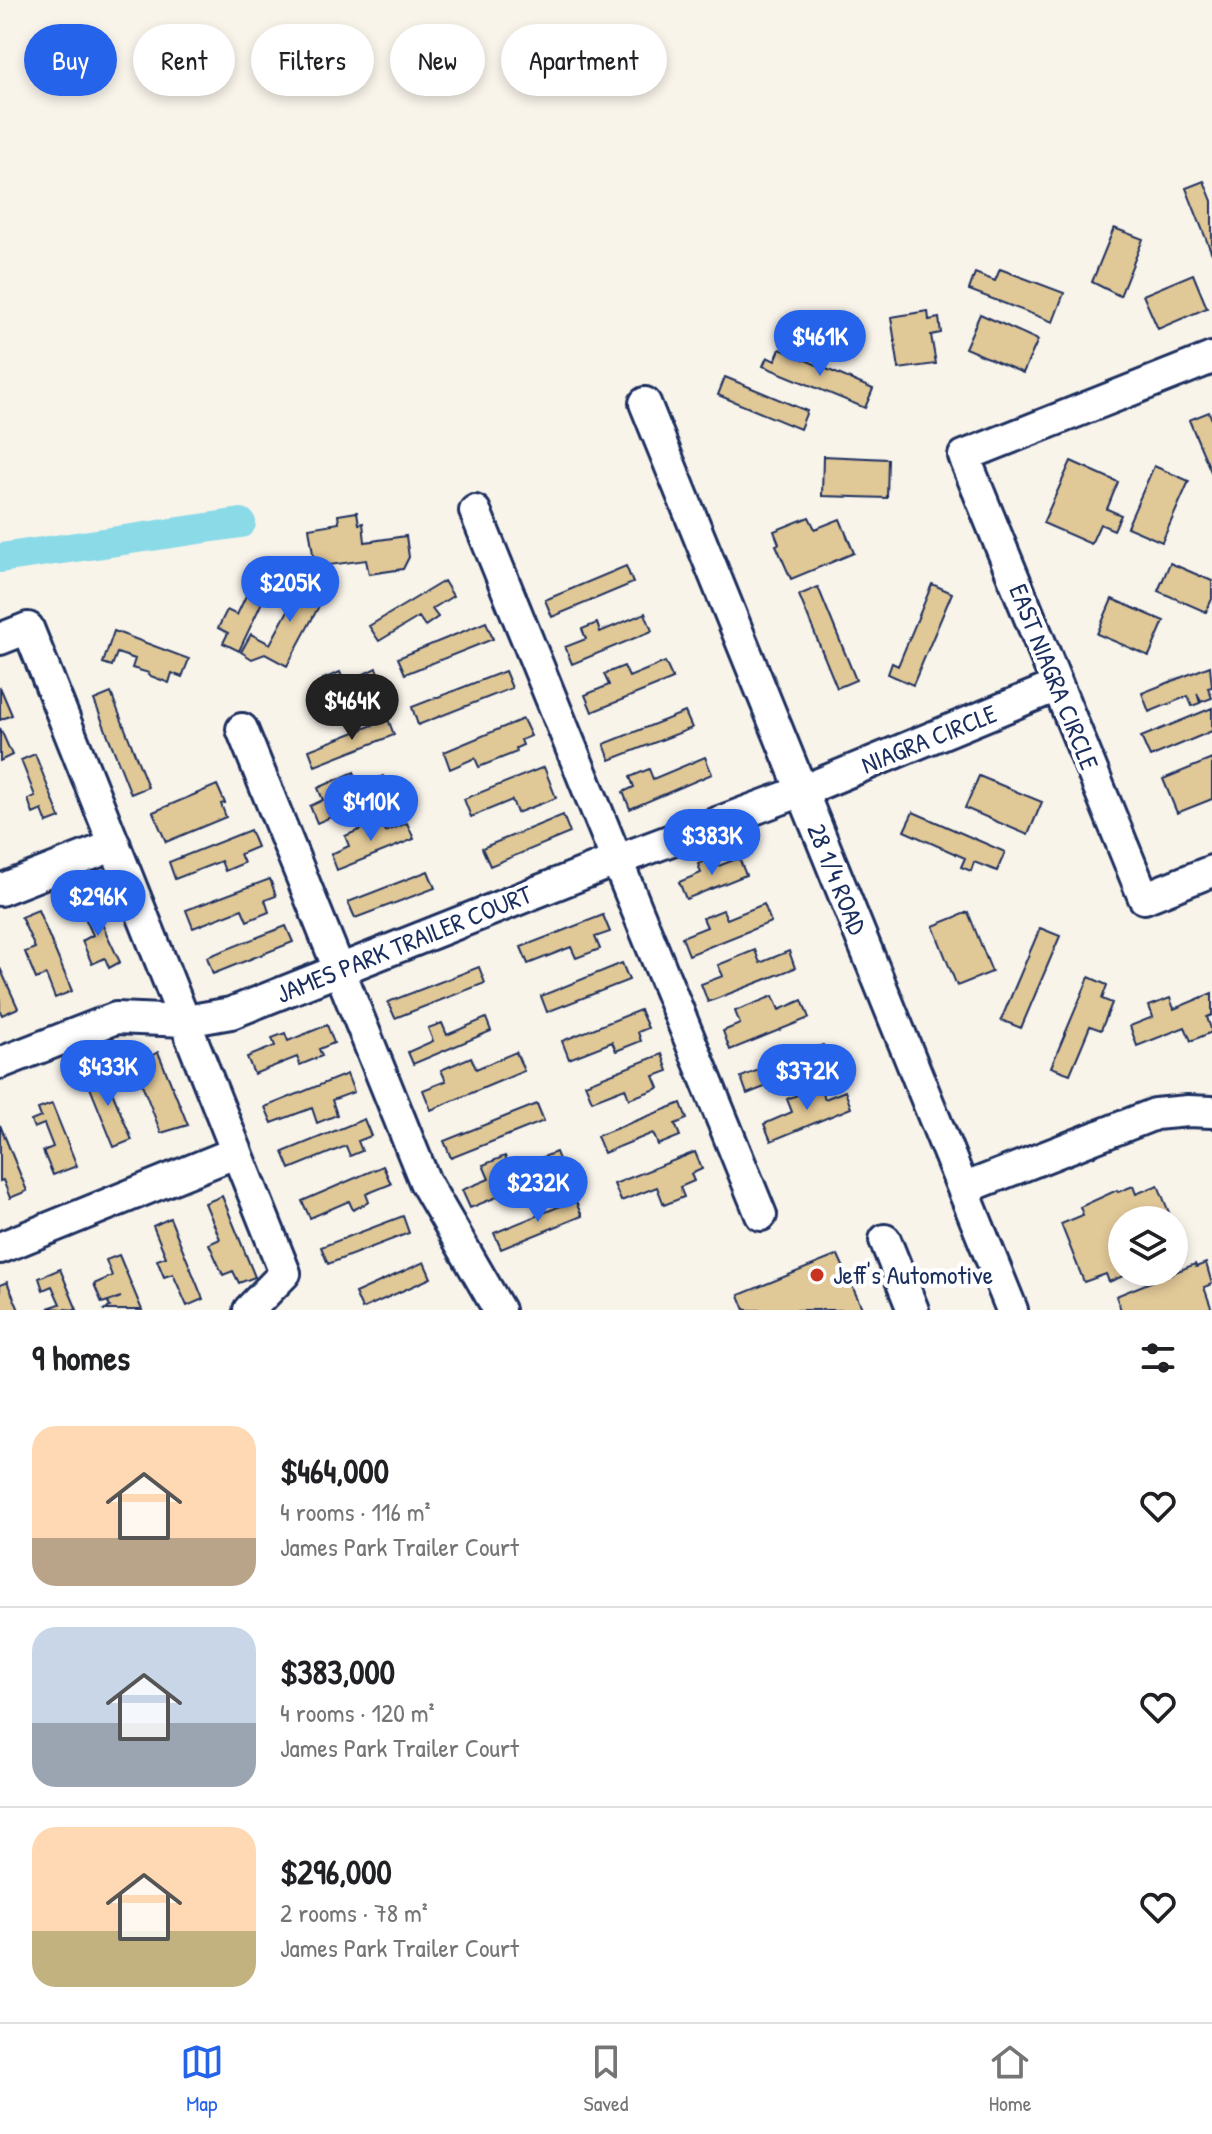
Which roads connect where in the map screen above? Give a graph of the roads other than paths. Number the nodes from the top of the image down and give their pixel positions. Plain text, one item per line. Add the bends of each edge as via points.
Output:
1 (1212, 358) edge
2 (645, 403) dead end
3 (475, 511) dead end
4 (0, 639) edge
5 (1057, 686) junction
6 (242, 729) dead end
7 (802, 791) junction
8 (115, 845) junction
9 (617, 860) junction
10 (1212, 871) edge
11 (0, 890) edge
12 (338, 969) junction
13 (186, 1021) junction
14 (0, 1063) edge
15 (1212, 1112) edge
16 (237, 1152) junction
17 (963, 1189) junction
18 (761, 1215) dead end
19 (885, 1240) dead end
20 (0, 1248) edge
21 (249, 1310) edge
22 (499, 1310) edge
23 (913, 1310) edge
24 (1012, 1310) edge

1 - 5 street, EAST NIAGRA CIRCLE via 964,456
2 - 7 street, 28 1/4 ROAD
3 - 9 street
4 - 8 street via 28,628
5 - 7 street, NIAGRA CIRCLE
5 - 10 street, EAST NIAGRA CIRCLE via 1144,898
6 - 12 street
7 - 9 street, JAMES PARK TRAILER COURT
7 - 17 street, 28 1/4 ROAD
8 - 11 street
8 - 13 street
9 - 12 street, JAMES PARK TRAILER COURT
9 - 18 street
12 - 13 street, JAMES PARK TRAILER COURT via 231,1013
12 - 22 street via 425,1182
13 - 14 street, JAMES PARK TRAILER COURT via 116,1018
13 - 16 street
15 - 17 street via 1155,1114
16 - 20 street
16 - 21 street via 285,1273
17 - 24 street, 28 1/4 ROAD
19 - 23 street

